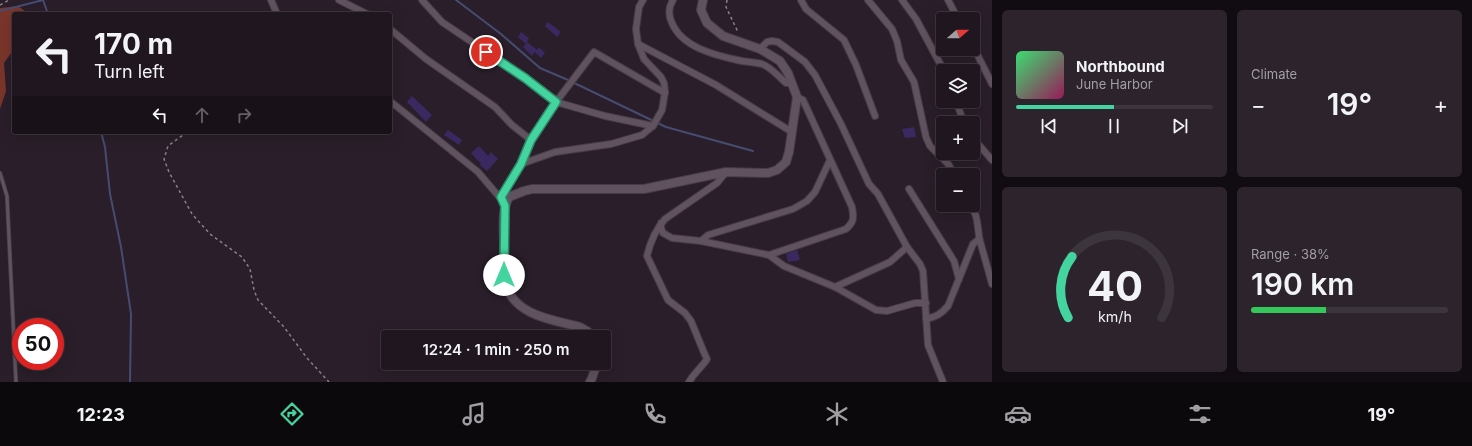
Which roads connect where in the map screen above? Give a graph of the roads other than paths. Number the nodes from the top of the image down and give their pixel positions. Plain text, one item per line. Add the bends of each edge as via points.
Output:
1 (272, 0) edge
2 (339, 0) edge
3 (422, 0) edge
4 (643, 0) edge
5 (673, 0) edge
6 (703, 0) edge
7 (801, 0) edge
8 (868, 0) edge
9 (902, 0) edge
10 (948, 0) edge
11 (276, 12) edge
12 (363, 12) edge
13 (954, 12) edge
14 (392, 31) edge
15 (638, 44) junction
16 (760, 49) junction
17 (978, 56) edge
18 (940, 64) edge
19 (792, 83) junction
20 (992, 84) edge
21 (665, 93) junction
22 (797, 97) junction
23 (556, 102) junction
24 (392, 103) edge
25 (875, 116) dead end
26 (653, 126) junction
27 (792, 132) junction
28 (531, 140) junction
29 (980, 146) edge
30 (830, 160) junction
31 (992, 160) edge
32 (521, 164) junction
33 (950, 168) edge
34 (726, 172) junction
35 (0, 173) edge
36 (909, 189) dead end
37 (501, 197) junction
38 (505, 206) junction
39 (974, 212) edge
40 (661, 223) junction
41 (979, 239) junction
42 (701, 241) junction
43 (907, 246) junction
44 (769, 254) junction
45 (958, 278) junction
46 (992, 284) edge
47 (835, 287) junction
48 (926, 303) junction
49 (926, 319) junction
50 (585, 330) edge
51 (594, 370) edge
52 (16, 382) edge
53 (590, 382) edge
54 (690, 382) edge
55 (943, 382) edge

1 - 11 street
2 - 12 street
3 - 23 street via 442,22
4 - 15 street via 639,7 636,29
5 - 19 street via 668,16 674,29 688,42 699,49 762,64 786,83
6 - 16 main road via 701,10 707,23 723,36
7 - 25 street via 806,9 844,40
8 - 33 street via 892,29 901,60 914,82 926,137 930,146
9 - 18 street
10 - 13 street
14 - 28 street via 426,59 495,108
15 - 21 street via 644,59 661,77
15 - 27 street via 716,85
16 - 19 main road via 780,61
16 - 43 street via 767,42 778,42 804,62 815,75 869,184 878,194
17 - 20 street
19 - 22 main road
21 - 23 street via 594,52
21 - 26 street via 662,110
22 - 27 main road
22 - 30 street via 802,100
23 - 26 street
23 - 28 street
24 - 37 street via 478,172
26 - 32 street via 642,135 611,144 555,152
27 - 34 main road via 786,162 777,170 768,173
28 - 32 street
29 - 31 street
30 - 42 street via 815,192 807,201 793,209 708,235
30 - 44 street via 852,207 852,224 846,229
32 - 37 street
34 - 38 main road via 644,188 524,190 509,197
34 - 40 street via 717,183
35 - 52 lane via 7,196
36 - 45 street via 954,261
37 - 38 street
38 - 50 main road via 504,275 506,286 514,300 527,311
39 - 41 street
40 - 42 street via 663,233 672,238
40 - 54 street via 652,239 647,256 668,300 691,321 706,359
41 - 45 street via 972,244
41 - 46 street
42 - 44 street
43 - 47 street via 890,262
43 - 48 street via 923,271
44 - 47 street via 784,266
45 - 49 street via 948,306 941,314
47 - 48 street via 876,310 887,311 914,303
48 - 49 street
49 - 55 street via 928,344
51 - 53 main road

